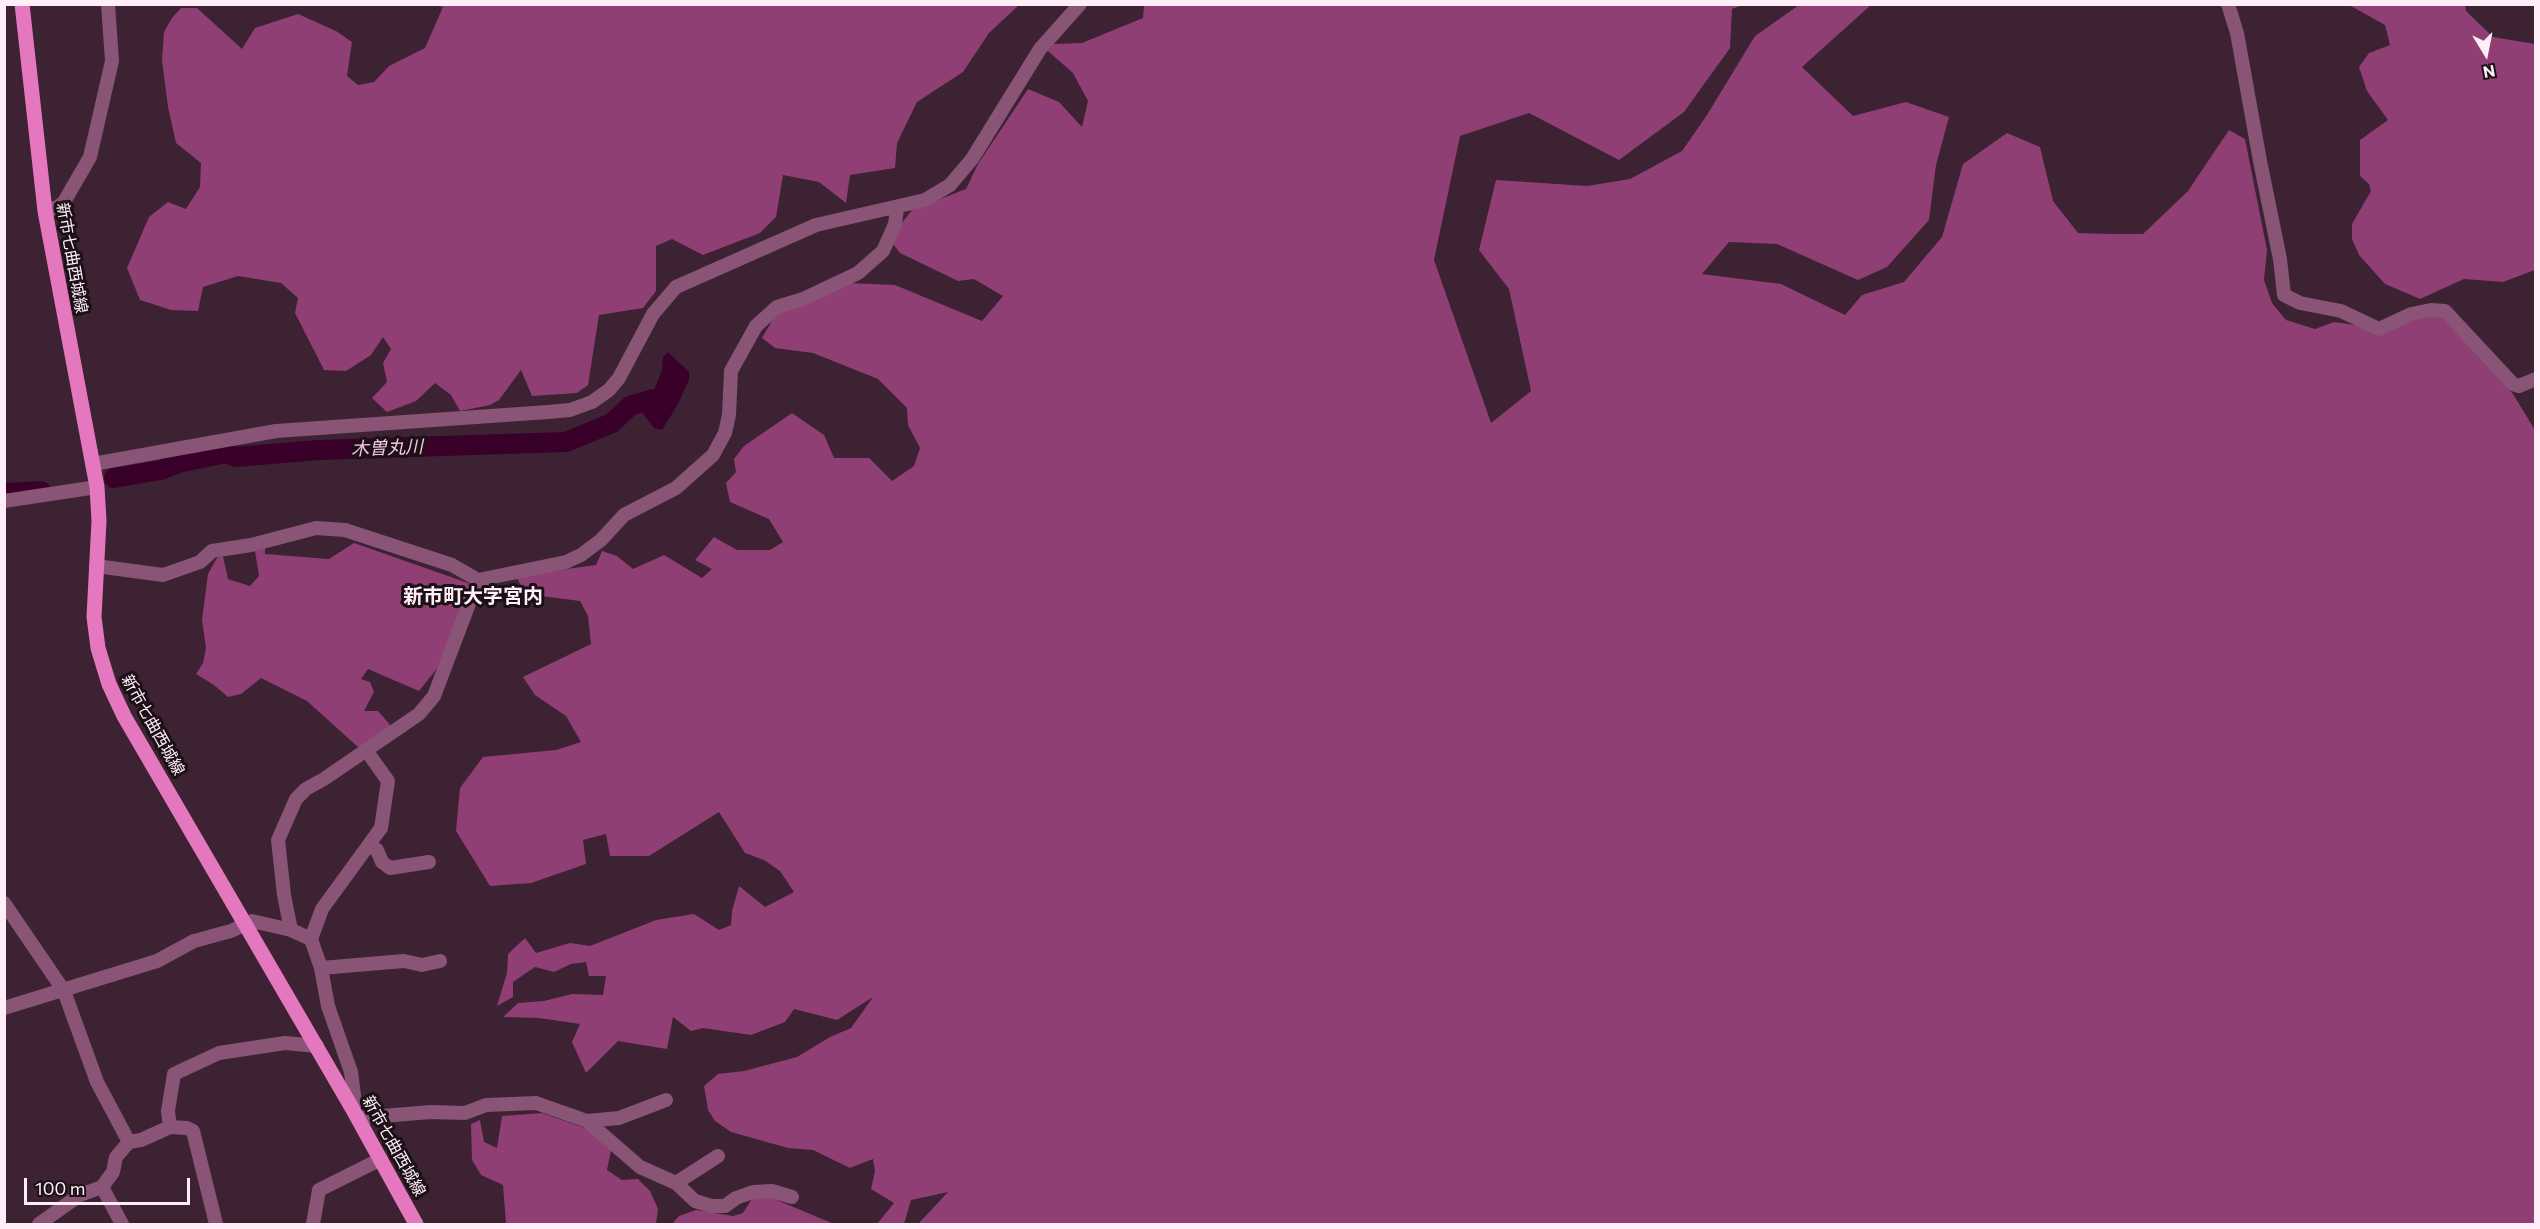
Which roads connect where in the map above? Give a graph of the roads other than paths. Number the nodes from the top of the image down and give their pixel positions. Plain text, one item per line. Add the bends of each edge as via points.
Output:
1 (22, 4) edge
2 (108, 4) edge
3 (1080, 4) edge
4 (2228, 4) edge
5 (897, 208) junction
6 (45, 211) junction
7 (2535, 379) edge
8 (93, 464) junction
9 (97, 488) junction
10 (4, 501) edge
11 (96, 566) junction
12 (478, 580) junction
13 (366, 750) junction
14 (369, 845) junction
15 (429, 861) dead end
16 (4, 903) edge
17 (247, 924) junction
18 (291, 930) junction
19 (311, 939) junction
20 (440, 961) dead end
21 (321, 968) junction
22 (64, 991) junction
23 (4, 1008) edge
24 (316, 1046) junction
25 (666, 1100) dead end
26 (355, 1113) junction
27 (587, 1121) junction
28 (170, 1127) junction
29 (129, 1142) junction
30 (718, 1156) dead end
31 (381, 1159) junction
32 (676, 1183) junction
33 (102, 1187) junction
34 (792, 1197) dead end
35 (39, 1224) edge
36 (122, 1224) edge
37 (216, 1224) edge
38 (313, 1224) edge
39 (416, 1224) edge

1 - 6 main road, 新市七曲西城線
2 - 6 street via 112,61 90,157 64,202
3 - 5 street via 1040,49 972,159 950,185 925,200
4 - 7 street via 2237,33 2284,295 2300,303 2342,311 2379,330 2411,314 2445,310 2513,384 2519,386
5 - 8 street via 816,225 676,287 653,314 609,390 570,410 276,431
5 - 12 street via 895,224 883,250 858,273 803,299 777,306 756,326 731,371 725,433 698,470 676,488 624,515 581,555 566,562
6 - 8 main road, 新市七曲西城線
8 - 9 main road, 新市七曲西城線
9 - 10 street
9 - 11 main road, 新市七曲西城線
11 - 12 street via 163,575 200,562 212,551 316,528 345,530 452,565
11 - 17 main road, 新市七曲西城線 via 94,617 109,684
12 - 13 street via 434,696 419,714
13 - 14 street via 388,781 381,828
13 - 18 street via 296,799 278,840
14 - 15 street via 390,868
14 - 19 street via 322,909
16 - 22 street
17 - 18 street via 252,921
17 - 22 street via 194,941 157,961
17 - 24 main road, 新市七曲西城線
18 - 19 street
19 - 21 street
20 - 21 street
21 - 26 street via 328,1006 351,1072
22 - 23 street
22 - 29 street via 97,1082
24 - 26 main road, 新市七曲西城線
24 - 28 street via 285,1044 219,1053 174,1074 168,1112
25 - 27 street via 619,1118
26 - 27 street via 465,1113 486,1105 536,1103
26 - 31 main road, 新市七曲西城線
27 - 32 street via 640,1167
28 - 29 street
28 - 37 street via 193,1131
29 - 33 street via 116,1157 113,1172
30 - 32 street
31 - 38 street via 319,1190
31 - 39 main road, 新市七曲西城線
32 - 34 street via 695,1201 711,1206 725,1206 753,1192 772,1191
33 - 35 street via 80,1195
33 - 36 street

